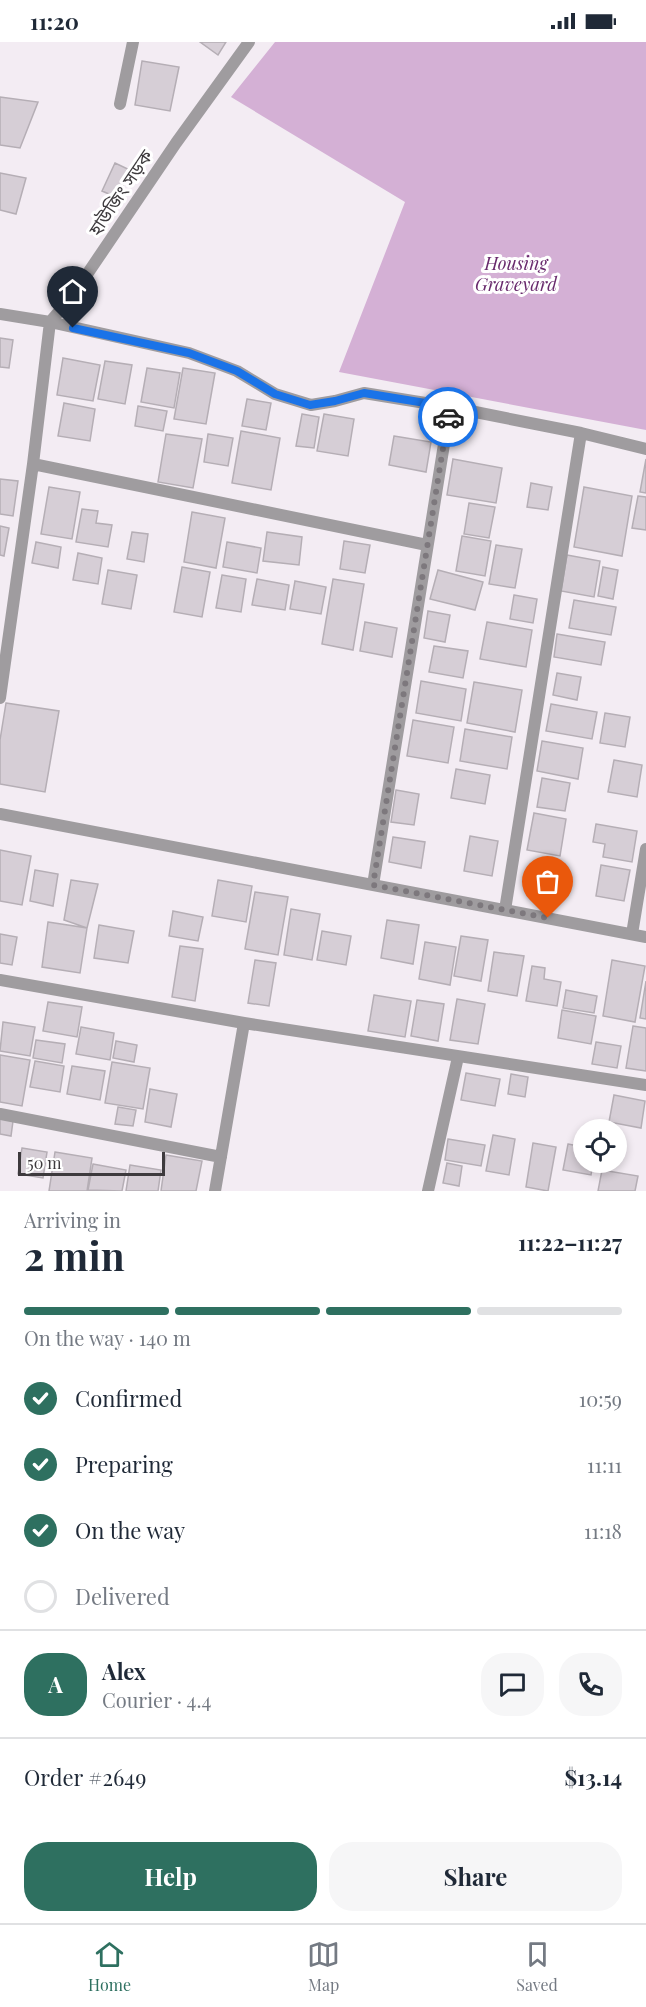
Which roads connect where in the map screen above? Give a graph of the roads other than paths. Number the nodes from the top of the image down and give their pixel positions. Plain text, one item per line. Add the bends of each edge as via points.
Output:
1 (133, 42) edge
2 (249, 42) edge
3 (120, 104) dead end
4 (0, 314) edge
5 (50, 322) junction
6 (450, 407) junction
7 (581, 433) junction
8 (646, 449) edge
9 (33, 464) junction
10 (427, 544) junction
11 (0, 698) edge
12 (0, 814) edge
13 (646, 849) edge
14 (373, 885) junction
15 (505, 910) junction
16 (632, 934) junction
17 (646, 937) edge
18 (0, 980) edge
19 (244, 1023) junction
20 (458, 1057) junction
21 (646, 1085) edge
22 (0, 1114) edge
23 (221, 1157) junction
24 (216, 1191) edge
25 (428, 1191) edge

1 - 3 street
2 - 5 street, হাউজিং সড়ক via 71,298
4 - 5 street
5 - 6 street via 189,353 237,371 275,394 310,405 364,393
5 - 9 street
6 - 7 street
6 - 10 street
7 - 8 street
7 - 15 street
9 - 10 street
9 - 11 street
10 - 14 street
12 - 14 street
13 - 16 street
14 - 15 street
15 - 16 street
16 - 17 street
18 - 19 street
19 - 20 street
19 - 23 street
20 - 21 street
20 - 25 street
22 - 23 street
23 - 24 street

